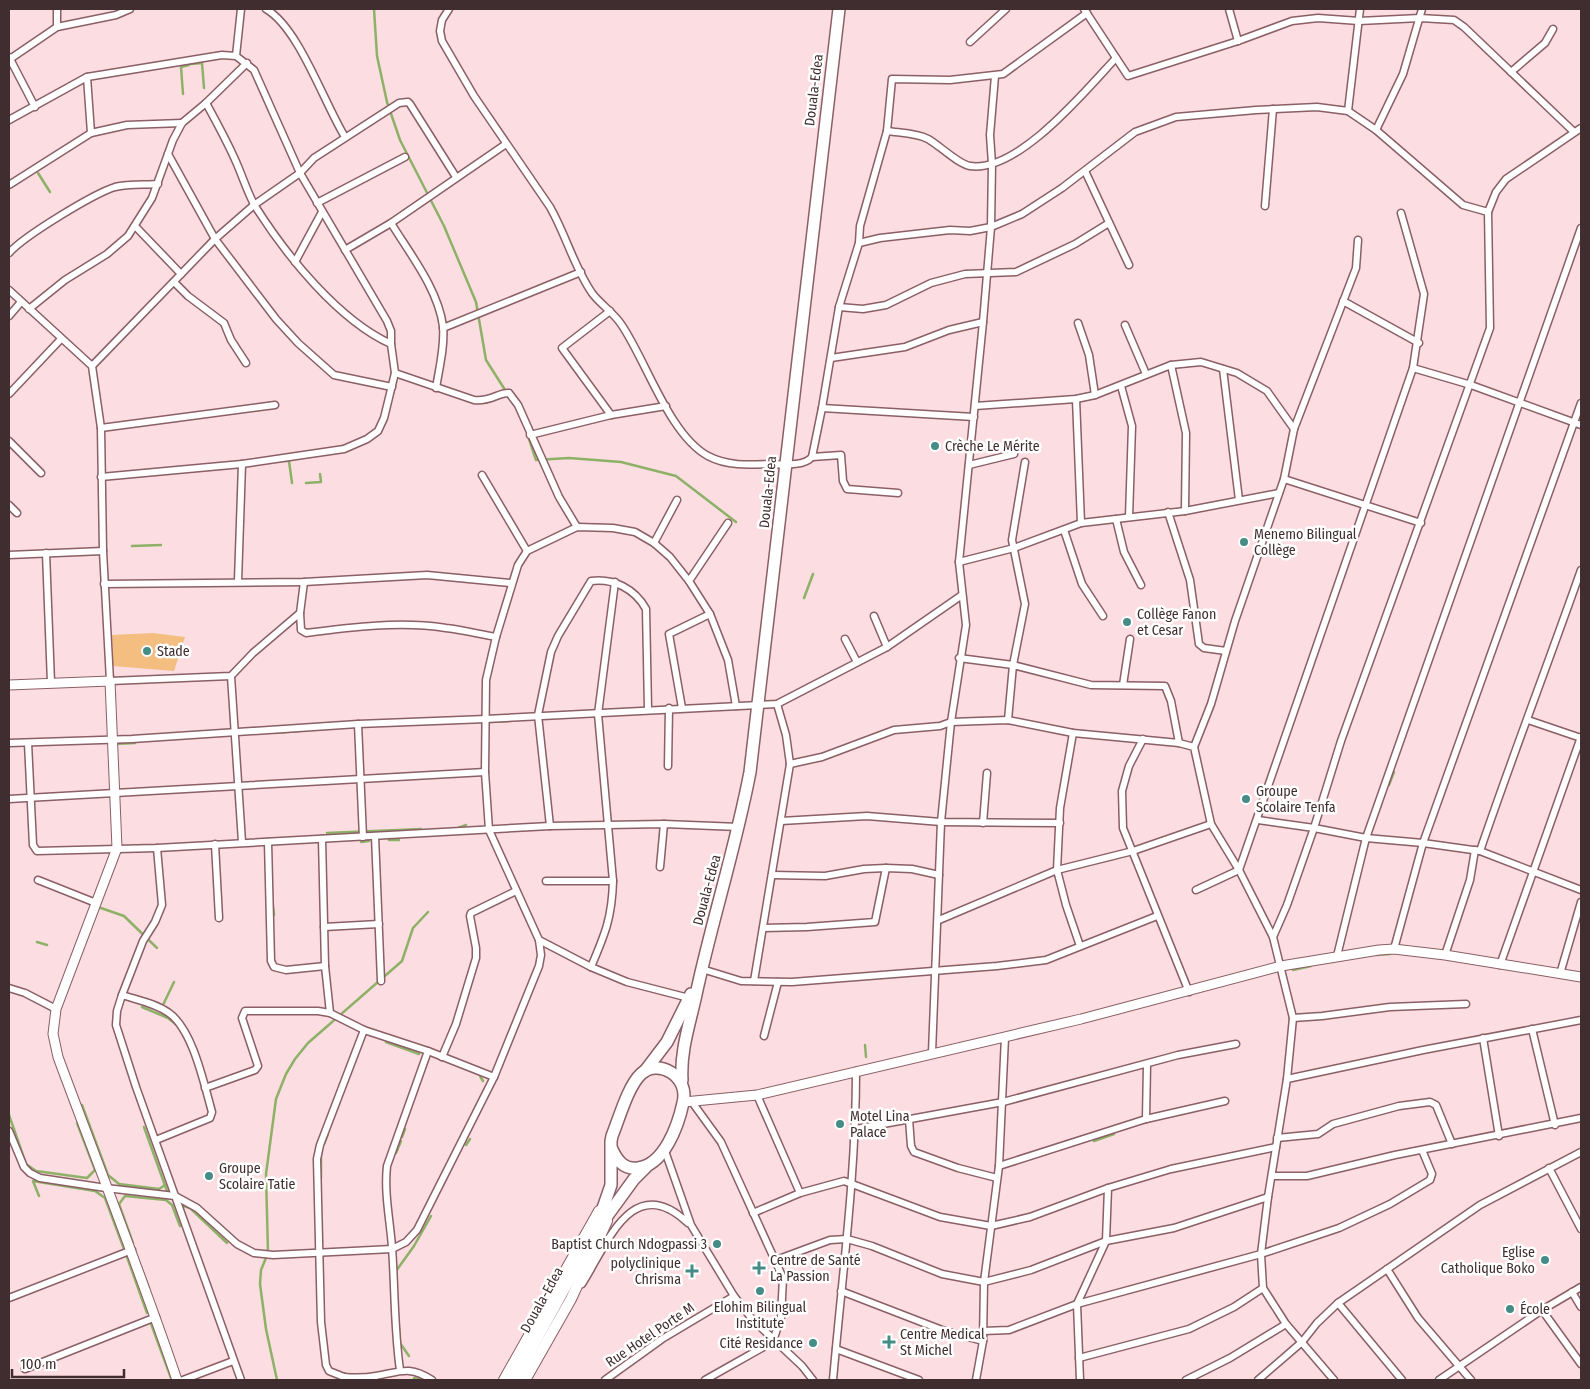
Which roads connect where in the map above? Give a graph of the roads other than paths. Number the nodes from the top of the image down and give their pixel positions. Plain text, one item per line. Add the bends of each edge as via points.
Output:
1 (57, 9) edge
2 (130, 9) edge
3 (241, 9) edge
4 (266, 9) edge
5 (449, 9) edge
6 (839, 9) edge
7 (1006, 9) edge
8 (1229, 9) edge
9 (1360, 9) edge
10 (1422, 9) edge
11 (1085, 11) edge
12 (1420, 18) junction
13 (1359, 21) junction
14 (58, 27) junction
15 (1554, 29) dead end
16 (1238, 41) junction
17 (970, 42) dead end
18 (236, 56) junction
19 (10, 57) edge
20 (1116, 58) junction
21 (247, 63) junction
22 (1511, 72) junction
23 (995, 76) junction
24 (87, 77) junction
25 (206, 103) junction
26 (35, 107) junction
27 (1273, 110) junction
28 (1348, 111) junction
29 (9, 120) edge
30 (182, 123) junction
31 (1581, 128) edge
32 (1376, 130) junction
33 (887, 131) junction
34 (1574, 132) junction
35 (90, 133) junction
36 (345, 137) junction
37 (506, 144) junction
38 (168, 154) junction
39 (405, 157) dead end
40 (992, 164) junction
41 (1085, 171) junction
42 (300, 173) junction
43 (456, 177) junction
44 (9, 184) edge
45 (158, 184) junction
46 (317, 203) junction
47 (254, 205) junction
48 (1265, 206) dead end
49 (322, 212) junction
50 (1488, 212) junction
51 (1401, 213) dead end
52 (391, 222) junction
53 (1110, 223) junction
54 (135, 226) junction
55 (991, 227) junction
56 (1581, 228) edge
57 (215, 239) junction
58 (1358, 240) dead end
59 (858, 243) junction
60 (345, 250) junction
61 (9, 253) edge
62 (295, 262) junction
63 (1129, 265) dead end
64 (581, 272) junction
65 (986, 272) junction
66 (181, 274) junction
67 (174, 282) junction
68 (9, 290) edge
69 (1344, 301) junction
70 (22, 302) junction
71 (839, 307) junction
72 (29, 309) junction
73 (610, 311) junction
74 (9, 316) edge
75 (984, 322) junction
76 (1078, 323) dead end
77 (1126, 325) dead end
78 (443, 328) junction
79 (61, 339) junction
80 (1419, 343) junction
81 (391, 344) junction
82 (831, 358) junction
83 (246, 364) dead end
84 (1171, 364) junction
85 (92, 366) junction
86 (1223, 368) junction
87 (1413, 368) junction
88 (394, 373) junction
89 (1146, 374) junction
90 (1470, 385) junction
91 (1121, 386) junction
92 (392, 387) junction
93 (436, 388) junction
94 (9, 394) edge
95 (1095, 395) junction
96 (1076, 399) junction
97 (1581, 403) edge
98 (1520, 404) junction
99 (275, 406) dead end
100 (666, 406) junction
101 (975, 406) junction
102 (822, 408) junction
103 (611, 415) junction
104 (974, 417) junction
105 (1574, 422) junction
106 (1581, 425) edge
107 (101, 428) junction
108 (1294, 428) junction
109 (530, 435) junction
110 (9, 441) edge
111 (1014, 454) dead end
112 (812, 457) junction
113 (1025, 462) dead end
114 (242, 464) junction
115 (786, 464) junction
116 (969, 465) junction
117 (41, 473) dead end
118 (482, 475) dead end
119 (101, 477) junction
120 (1284, 479) junction
121 (898, 492) dead end
122 (1279, 493) junction
123 (677, 500) dead end
124 (1239, 500) junction
125 (1366, 505) junction
126 (9, 506) edge
127 (1185, 511) junction
128 (1168, 512) junction
129 (17, 513) dead end
130 (1129, 517) junction
131 (1116, 519) junction
132 (728, 523) dead end
133 (1081, 523) junction
134 (1421, 523) junction
135 (576, 527) junction
136 (1064, 530) junction
137 (654, 543) junction
138 (1014, 548) junction
139 (102, 551) junction
140 (527, 551) junction
141 (46, 553) junction
142 (9, 555) edge
143 (959, 562) junction
144 (1581, 570) edge
145 (689, 580) junction
146 (238, 581) junction
147 (304, 582) junction
148 (615, 582) junction
149 (510, 583) junction
150 (104, 584) junction
151 (1141, 585) dead end
152 (962, 596) junction
153 (300, 613) junction
154 (710, 614) junction
155 (874, 616) dead end
156 (1103, 616) dead end
157 (496, 637) junction
158 (845, 639) dead end
159 (1130, 639) dead end
160 (887, 647) junction
161 (1226, 651) junction
162 (959, 658) junction
163 (857, 662) junction
164 (1014, 665) junction
165 (232, 676) junction
166 (110, 682) junction
167 (51, 683) junction
168 (9, 685) edge
169 (1123, 685) junction
170 (777, 704) junction
171 (759, 705) junction
172 (736, 706) junction
173 (669, 708) junction
174 (682, 708) junction
175 (648, 709) junction
176 (598, 714) junction
177 (538, 715) junction
178 (486, 719) junction
179 (1008, 720) junction
180 (1528, 720) junction
181 (950, 722) junction
182 (358, 724) junction
183 (235, 731) junction
184 (1073, 733) junction
185 (1581, 738) edge
186 (111, 739) junction
187 (1143, 739) junction
188 (9, 743) edge
189 (28, 743) junction
190 (1179, 743) junction
191 (1194, 746) junction
192 (790, 764) junction
193 (668, 766) dead end
194 (485, 772) junction
195 (987, 772) dead end
196 (360, 780) junction
197 (240, 786) junction
198 (114, 792) junction
199 (31, 798) junction
200 (9, 799) edge
201 (1258, 820) junction
202 (781, 821) junction
203 (941, 822) junction
204 (983, 823) junction
205 (1060, 823) junction
206 (664, 824) junction
207 (1210, 824) junction
208 (607, 825) junction
209 (550, 826) junction
210 (740, 827) junction
211 (1314, 828) junction
212 (489, 830) junction
213 (363, 836) junction
214 (375, 836) junction
215 (1366, 838) junction
216 (322, 839) junction
217 (242, 842) junction
218 (268, 842) junction
219 (1423, 843) junction
220 (214, 844) junction
221 (117, 848) junction
222 (157, 848) junction
223 (1133, 851) junction
224 (1478, 851) junction
225 (660, 868) dead end
226 (886, 868) junction
227 (1057, 870) junction
228 (1239, 870) junction
229 (1532, 870) junction
230 (939, 874) junction
231 (772, 875) junction
232 (38, 880) dead end
233 (546, 881) dead end
234 (613, 881) junction
235 (1196, 890) dead end
236 (1581, 890) edge
237 (516, 891) junction
238 (1581, 902) edge
239 (96, 903) junction
240 (1157, 916) junction
241 (218, 918) dead end
242 (939, 920) junction
243 (379, 924) junction
244 (324, 927) junction
245 (763, 928) junction
246 (1273, 937) junction
247 (539, 940) junction
248 (1080, 946) junction
249 (1394, 949) junction
250 (1445, 955) junction
251 (1337, 956) junction
252 (1500, 965) junction
253 (325, 966) junction
254 (1281, 966) junction
255 (591, 967) junction
256 (934, 971) junction
257 (701, 972) junction
258 (1560, 974) junction
259 (1581, 977) edge
260 (381, 981) dead end
261 (754, 981) junction
262 (778, 982) junction
263 (9, 988) edge
264 (1189, 992) junction
265 (122, 995) junction
266 (689, 998) junction
267 (1466, 1004) dead end
268 (56, 1009) junction
269 (330, 1013) junction
270 (1293, 1018) junction
271 (1581, 1020) edge
272 (1532, 1029) junction
273 (364, 1030) junction
274 (764, 1036) dead end
275 (1005, 1037) junction
276 (1484, 1038) junction
277 (1236, 1044) dead end
278 (428, 1052) junction
279 (932, 1053) junction
280 (442, 1057) junction
281 (1147, 1065) junction
282 (645, 1071) junction
283 (856, 1071) junction
284 (494, 1078) junction
285 (1287, 1079) junction
286 (682, 1080) junction
287 (205, 1088) junction
288 (757, 1095) junction
289 (1225, 1101) dead end
290 (688, 1102) junction
291 (1003, 1102) junction
292 (1581, 1118) edge
293 (909, 1119) junction
294 (1146, 1119) junction
295 (1555, 1124) junction
296 (856, 1129) junction
297 (9, 1131) edge
298 (1499, 1136) junction
299 (1278, 1138) junction
300 (156, 1140) junction
301 (1452, 1144) junction
302 (12, 1147) edge
303 (611, 1147) junction
304 (1276, 1147) junction
305 (1422, 1150) junction
306 (664, 1151) junction
307 (1581, 1152) edge
308 (998, 1166) junction
309 (646, 1167) junction
310 (1548, 1168) junction
311 (1272, 1176) junction
312 (997, 1178) junction
313 (852, 1183) junction
314 (106, 1188) junction
315 (1108, 1188) junction
316 (800, 1193) junction
317 (175, 1196) junction
318 (1268, 1197) junction
319 (612, 1199) junction
320 (753, 1213) junction
321 (691, 1225) junction
322 (991, 1226) junction
323 (1581, 1229) edge
324 (847, 1239) junction
325 (1106, 1241) junction
326 (392, 1249) junction
327 (132, 1250) junction
328 (321, 1252) junction
329 (1262, 1254) junction
330 (776, 1260) junction
331 (1387, 1269) junction
332 (984, 1282) junction
333 (1581, 1287) edge
334 (1263, 1288) junction
335 (841, 1291) junction
336 (1572, 1292) junction
337 (734, 1296) junction
338 (9, 1298) edge
339 (571, 1299) junction
340 (1338, 1302) junction
341 (1077, 1304) junction
342 (1581, 1307) edge
343 (1542, 1310) junction
344 (156, 1317) junction
345 (1286, 1324) junction
346 (983, 1331) junction
347 (774, 1338) junction
348 (983, 1340) junction
349 (1302, 1342) junction
350 (836, 1349) junction
351 (1079, 1358) junction
352 (233, 1361) junction
353 (1581, 1364) edge
354 (1459, 1366) junction
355 (25, 1369) dead end
356 (400, 1370) junction
357 (344, 1379) edge
358 (177, 1380) edge
359 (183, 1380) edge
360 (241, 1380) edge
361 (432, 1380) edge
362 (504, 1380) edge
363 (514, 1380) edge
364 (525, 1380) edge
365 (606, 1380) edge
366 (705, 1380) edge
367 (813, 1380) edge
368 (833, 1380) edge
369 (919, 1380) edge
370 (976, 1380) edge
371 (1080, 1380) edge
372 (1186, 1380) edge
373 (1259, 1380) edge
374 (1334, 1380) edge
375 (1402, 1380) edge
376 (1439, 1380) edge
377 (1471, 1380) edge

1 - 14 street
2 - 14 street
3 - 18 street
4 - 36 street via 302,51 330,113
5 - 37 street via 441,26 442,41
6 - 115 highway, Douala-Edea
7 - 17 street
8 - 16 street
9 - 13 street
10 - 12 street
11 - 20 street
11 - 23 street
12 - 13 street
12 - 22 street via 1454,20
12 - 32 street via 1403,74
13 - 16 street via 1318,18 1292,21
13 - 28 street
14 - 19 street
15 - 22 street via 1545,43
16 - 20 street via 1132,75 1125,73
18 - 21 street
18 - 24 street via 222,55
19 - 26 street
20 - 40 street via 1058,118 1014,155
21 - 25 street
21 - 42 street via 269,100
22 - 34 street
23 - 33 street via 950,80 892,78
23 - 40 street via 990,135
24 - 26 street
24 - 35 street
25 - 30 street
25 - 47 street
26 - 29 street
27 - 28 street via 1317,107
27 - 41 street via 1176,117 1135,132
27 - 48 street
28 - 32 street
30 - 35 street via 127,124
30 - 38 street
31 - 34 street
32 - 50 street via 1463,205
33 - 40 street via 926,138 970,166
33 - 59 street
34 - 50 street via 1506,179 1496,192
35 - 44 street
36 - 42 street via 314,158
36 - 43 street via 399,103 408,102
37 - 43 street
37 - 64 street via 561,226
38 - 45 street
38 - 57 street
39 - 46 street
40 - 55 street
41 - 53 street
41 - 55 street via 1022,214
42 - 46 street
42 - 47 street
43 - 52 street
45 - 54 street
45 - 61 street via 117,187 103,192 29,236
46 - 49 street
47 - 57 street
47 - 62 street
49 - 60 street
49 - 62 street
50 - 90 street via 1491,322
51 - 80 street via 1424,294
52 - 60 street
52 - 78 street via 422,274 439,309
53 - 63 street
53 - 65 street via 1023,270
54 - 66 street
54 - 72 street via 120,243
55 - 59 street
55 - 65 street
56 - 98 street
57 - 66 street
57 - 92 street via 276,319 298,344 334,375
58 - 69 street via 1356,268
59 - 71 street
60 - 81 street via 387,321
62 - 81 street via 316,286 360,325
64 - 73 street via 593,294
64 - 78 street
65 - 71 street via 931,283 886,305 864,310
65 - 75 street
66 - 67 street
67 - 83 street via 220,319
67 - 85 street
68 - 70 street
69 - 80 street
69 - 108 street
70 - 72 street
70 - 74 street
71 - 82 street
72 - 79 street
73 - 100 street via 621,324
73 - 103 street via 562,348
75 - 82 street via 949,330 905,348
75 - 101 street
76 - 95 street
77 - 89 street
78 - 93 street
79 - 85 street
79 - 94 street
80 - 87 street
81 - 88 street
82 - 102 street
84 - 86 street via 1201,362
84 - 89 street
84 - 127 street via 1186,434
85 - 107 street
86 - 108 street via 1267,391
86 - 124 street
87 - 90 street
87 - 125 street
88 - 92 street
88 - 93 street
89 - 91 street
90 - 98 street
90 - 134 street
91 - 95 street
91 - 130 street via 1132,426
92 - 114 street via 378,431 367,439 344,449
93 - 109 street via 484,401 506,392 518,405
95 - 96 street
96 - 101 street
96 - 133 street
97 - 105 street
98 - 105 street
98 - 215 street
99 - 107 street
100 - 103 street
100 - 115 street via 686,437 709,456 742,464
101 - 104 street
102 - 104 street
102 - 112 street
103 - 109 street
104 - 116 street
105 - 106 street
105 - 219 street
107 - 119 street
108 - 120 street
109 - 135 street
110 - 117 street
111 - 116 street
112 - 115 street via 807,461
112 - 121 street via 841,455 843,481 847,489
113 - 138 street via 1012,540
114 - 119 street
114 - 146 street
115 - 171 highway, Douala-Edea
116 - 143 street
118 - 140 street
119 - 139 street
120 - 122 street
120 - 125 street
122 - 124 street
122 - 161 street
123 - 137 street
124 - 127 street
125 - 134 street
125 - 201 street
126 - 129 street
127 - 128 street
128 - 130 street
128 - 161 street via 1190,580 1199,644 1204,648
130 - 131 street
131 - 133 street
131 - 151 street via 1124,552
132 - 145 street
133 - 136 street
134 - 211 street via 1341,741
135 - 137 street via 635,532
135 - 140 street
136 - 138 street
136 - 156 street via 1082,584
137 - 145 street
138 - 143 street
138 - 164 street via 1025,604
139 - 141 street
139 - 150 street
140 - 149 street
141 - 142 street
141 - 167 street
143 - 152 street
144 - 180 street
145 - 154 street
146 - 147 street
146 - 150 street
147 - 149 street via 427,575
147 - 153 street
148 - 175 street via 628,589 646,609
148 - 176 street
148 - 177 street via 598,580 587,584 551,652
149 - 157 street
150 - 166 street
152 - 160 street
152 - 162 street via 966,625
153 - 157 street via 301,630 306,633 408,626 445,628
153 - 165 street via 253,653
154 - 172 street via 728,660
154 - 174 street via 669,634
155 - 160 street
157 - 178 street via 486,680
158 - 163 street
159 - 169 street
160 - 163 street
161 - 191 street via 1211,704
162 - 164 street
162 - 181 street
163 - 170 street
164 - 169 street via 1080,683
164 - 179 street
165 - 166 street
165 - 183 street
166 - 167 main road
166 - 186 main road
167 - 168 main road
169 - 190 street via 1165,686
170 - 171 street
170 - 192 street
171 - 172 street
171 - 210 highway, Douala-Edea
172 - 174 street
173 - 174 street
173 - 175 street
173 - 193 street
175 - 176 street
176 - 177 street
176 - 208 street
177 - 178 street
177 - 209 street
178 - 182 street
178 - 194 street
179 - 181 street
179 - 184 street
180 - 185 street
180 - 224 street
181 - 192 street via 894,730 822,758
181 - 203 street
182 - 183 street
182 - 196 street
183 - 186 street
183 - 197 street
184 - 187 street
184 - 205 street
185 - 229 street
186 - 189 street
186 - 198 main road
187 - 190 street
187 - 223 street via 1129,766 1121,797 1123,828
188 - 189 street
189 - 199 street
190 - 191 street
191 - 207 street
192 - 202 street
194 - 196 street
194 - 212 street
195 - 204 street
196 - 197 street
196 - 213 street
197 - 198 street
197 - 217 street
198 - 199 street
198 - 221 main road
199 - 200 street
199 - 221 street via 33,845 37,851
201 - 211 street
201 - 228 street
202 - 203 street via 867,816
202 - 231 street
203 - 204 street
203 - 230 street
204 - 205 street
205 - 227 street
206 - 208 street
206 - 210 street
206 - 225 street
207 - 223 street
207 - 228 street
208 - 209 street
208 - 234 street
209 - 212 street
210 - 257 highway, Douala-Edea
211 - 215 street
211 - 246 street
212 - 214 street
212 - 237 street
213 - 214 street
213 - 216 street
214 - 243 street
215 - 219 street
215 - 251 street
216 - 218 street
216 - 244 street
217 - 218 street
217 - 220 street
218 - 253 street via 274,967 286,970
219 - 224 street
219 - 249 street
220 - 222 street
220 - 241 street
221 - 222 street
221 - 239 main road
222 - 265 street via 162,898 160,912 143,942
223 - 227 street
223 - 240 street
224 - 229 street
224 - 250 street
226 - 230 street
226 - 231 street via 826,876
226 - 245 street via 875,922
227 - 242 street
227 - 248 street
228 - 235 street
228 - 246 street
229 - 236 street
229 - 252 street
230 - 242 street
231 - 245 street
232 - 239 street
233 - 234 street
234 - 255 street via 609,923
237 - 247 street
237 - 280 street via 471,913 476,958 462,1008
238 - 258 street
239 - 268 main road
240 - 248 street
240 - 264 street
242 - 256 street
243 - 244 street
243 - 260 street
244 - 253 street
245 - 261 street
246 - 254 street
247 - 255 street
247 - 284 street via 539,966
248 - 256 street via 1046,960
249 - 250 main road
249 - 251 main road
250 - 252 main road
251 - 254 main road
252 - 258 main road
253 - 269 street
254 - 264 main road
254 - 270 street
255 - 266 street via 626,982
256 - 262 street
256 - 279 street
257 - 261 street via 730,980
257 - 266 highway
257 - 286 highway via 684,1046
258 - 259 main road
261 - 262 street
262 - 274 street
263 - 268 street
264 - 275 main road
265 - 287 street via 157,1006 170,1014 180,1026 197,1060
265 - 300 street via 116,1025
266 - 282 highway via 667,1042
267 - 270 street via 1390,1006
268 - 314 main road via 53,1034 58,1057
269 - 273 street
269 - 287 street via 245,1011 242,1018 258,1066 255,1070
270 - 285 street
271 - 272 street
272 - 276 street
272 - 295 street
273 - 278 street
273 - 328 street via 317,1159
275 - 279 main road
275 - 291 street
276 - 285 street
276 - 298 street
277 - 281 street via 1178,1055
278 - 280 street
278 - 326 street via 386,1166
279 - 283 main road
280 - 284 street
281 - 291 street
281 - 294 street
282 - 286 highway via 668,1071
282 - 303 highway via 634,1083 612,1136
283 - 288 main road
283 - 296 street
284 - 326 street via 417,1230 406,1242
285 - 299 street
286 - 290 highway
287 - 300 street via 212,1112 210,1118
288 - 290 main road
288 - 316 street
289 - 294 street
290 - 306 highway
290 - 320 street via 721,1142
291 - 293 street
291 - 308 street
292 - 295 street
293 - 296 street
293 - 312 street via 914,1152
294 - 308 street
295 - 298 street
296 - 313 street
297 - 302 street
298 - 301 street
299 - 301 street via 1318,1134 1333,1124 1399,1106 1430,1102 1436,1105
299 - 304 street
300 - 317 street
301 - 305 street
302 - 314 street via 30,1174
303 - 309 highway via 620,1162 634,1168
303 - 319 highway
304 - 311 street
304 - 315 street via 1183,1166
305 - 311 street via 1307,1176
305 - 329 street via 1432,1174 1423,1186 1339,1228
306 - 309 highway, Douala-Edea
306 - 321 street
307 - 310 street
308 - 312 street
309 - 319 highway, Douala-Edea
310 - 323 street
310 - 331 street via 1480,1205
311 - 318 street
312 - 322 street
313 - 316 street via 837,1183
313 - 322 street via 940,1217
313 - 324 street
314 - 317 street
314 - 327 main road
315 - 322 street via 1030,1217
315 - 325 street
316 - 320 street
317 - 328 street via 197,1208 236,1244 254,1253 272,1256
317 - 352 street
318 - 325 street via 1174,1228
318 - 329 street
319 - 339 main road
319 - 362 main road
319 - 363 highway, Douala-Edea
320 - 330 street
321 - 337 street
321 - 339 street via 668,1208 649,1205 632,1211 620,1221
322 - 332 street
324 - 330 street via 830,1240
324 - 332 street via 942,1274
324 - 335 street
325 - 332 street via 1031,1270
325 - 341 street
326 - 328 street
326 - 356 street via 392,1288
327 - 338 street
327 - 344 main road
328 - 357 street via 321,1322 326,1365 328,1371
329 - 334 street
329 - 341 street
330 - 347 street via 784,1287 781,1317
331 - 340 street
331 - 354 street via 1418,1318
332 - 346 street
333 - 336 street
334 - 345 street
334 - 351 street via 1234,1307 1189,1329
335 - 348 street via 942,1330
335 - 350 street
336 - 342 street
336 - 343 street
337 - 347 street
337 - 365 street, Rue Hotel Porte M via 662,1339
339 - 364 main road
340 - 349 street
340 - 375 street
341 - 346 street via 1008,1330
341 - 351 street
343 - 353 street
343 - 354 street
344 - 355 street
344 - 358 main road
345 - 349 street
345 - 372 street
346 - 348 street
347 - 366 street
347 - 367 street
348 - 370 street
349 - 373 street
349 - 374 street
350 - 368 street
350 - 369 street
351 - 371 street
352 - 359 street
352 - 360 street
354 - 376 street
354 - 377 street
356 - 357 street
356 - 361 street via 414,1371

